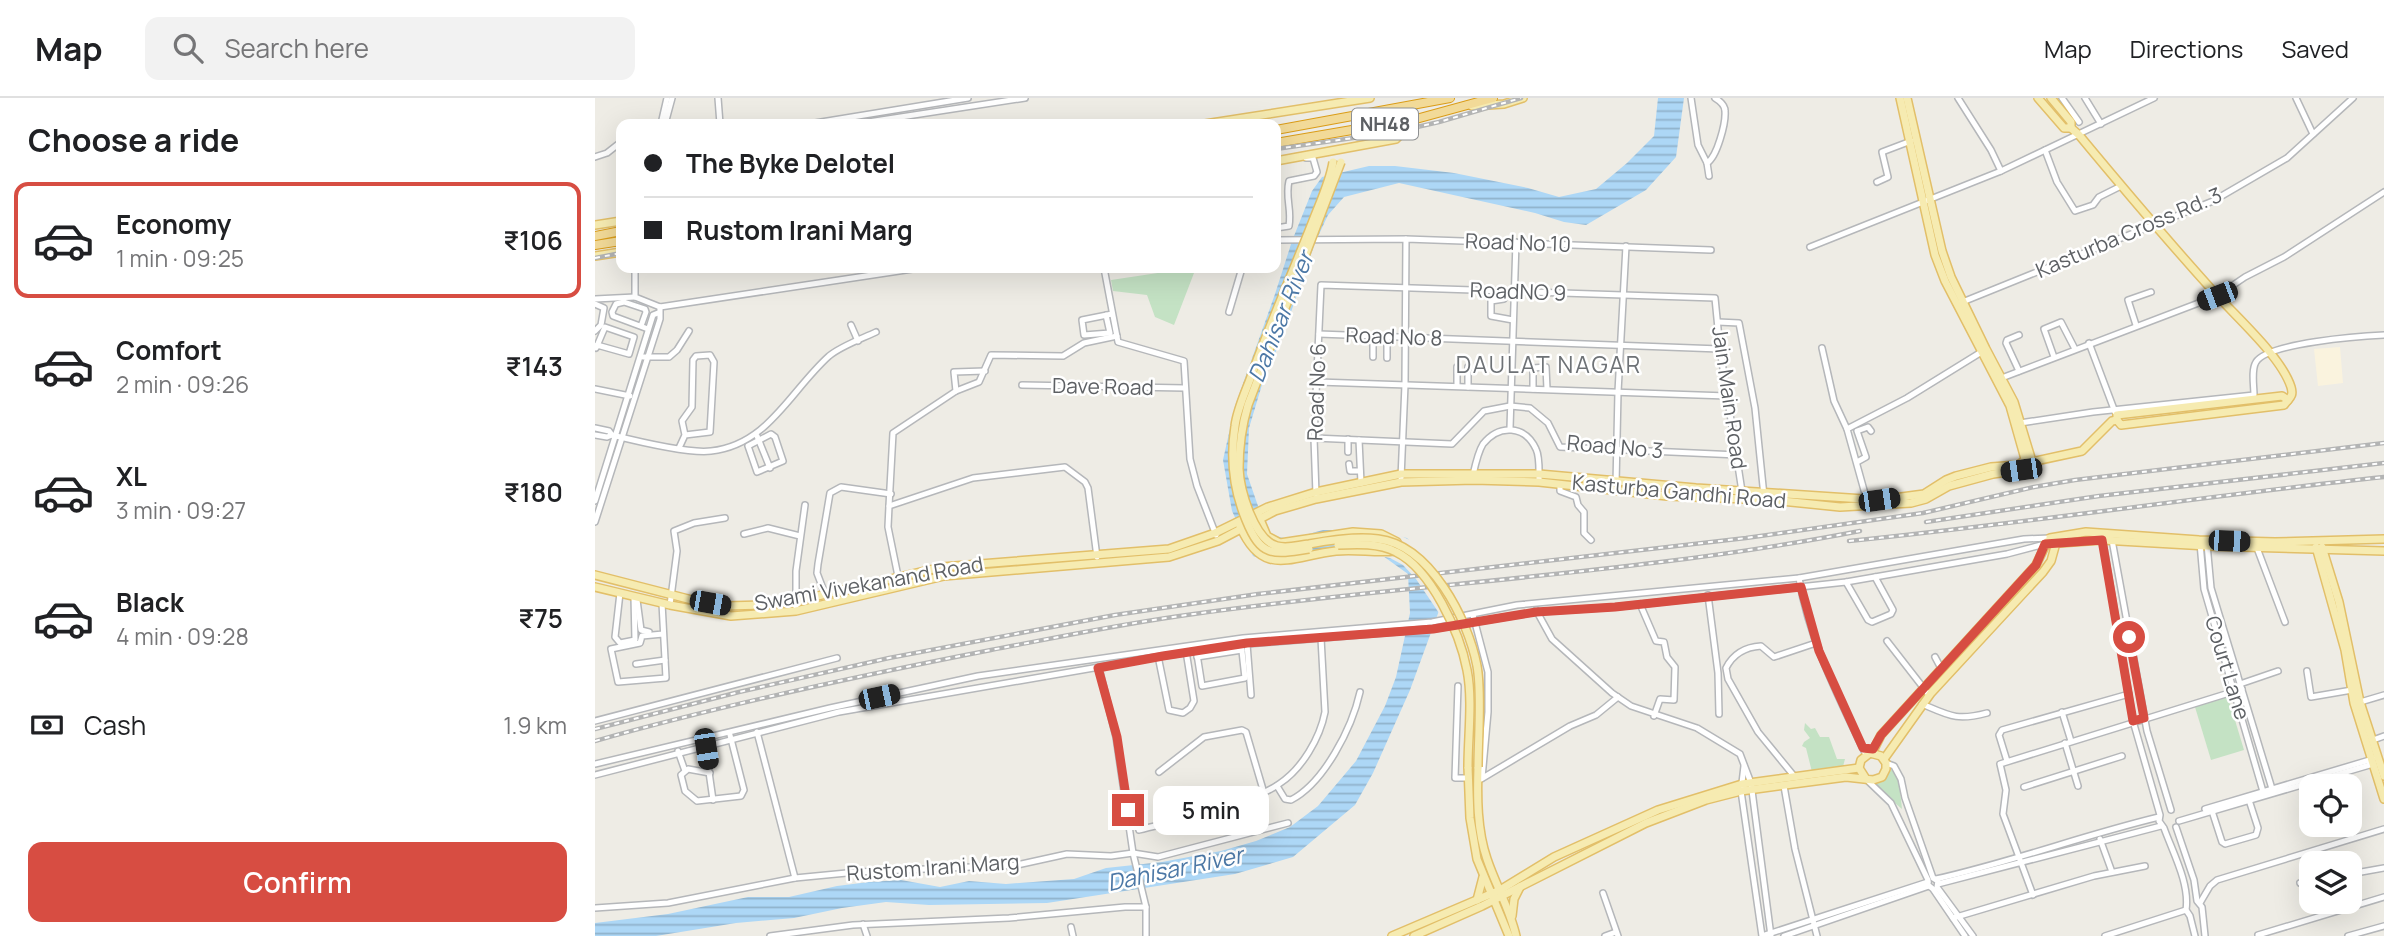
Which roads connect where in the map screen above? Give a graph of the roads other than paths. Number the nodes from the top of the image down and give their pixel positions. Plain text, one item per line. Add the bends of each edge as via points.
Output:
1 (670, 98) edge
2 (718, 98) edge
3 (904, 98) edge
4 (968, 98) edge
5 (1025, 98) edge
6 (1370, 98) edge
7 (1450, 98) edge
8 (1493, 98) edge
9 (1523, 98) edge
10 (1691, 98) edge
11 (1715, 98) edge
12 (1900, 98) edge
13 (1907, 98) edge
14 (1958, 98) edge
15 (2038, 98) edge
16 (2050, 98) edge
17 (2062, 98) edge
18 (2085, 98) edge
19 (2154, 98) edge
20 (2296, 98) edge
21 (2353, 98) edge
22 (1008, 99) edge
23 (1466, 106) junction
24 (906, 108) junction
25 (664, 119) edge
26 (720, 119) edge
27 (839, 119) edge
28 (898, 119) edge
29 (1237, 119) edge
30 (1416, 119) junction
31 (2079, 122) dead end
32 (2101, 124) junction
33 (2071, 128) junction
34 (1281, 129) edge
35 (2313, 134) junction
36 (2079, 135) junction
37 (1911, 141) junction
38 (1281, 142) edge
39 (616, 146) edge
40 (1346, 149) junction
41 (2045, 150) junction
42 (1334, 151) junction
43 (595, 157) edge
44 (1281, 161) edge
45 (1281, 161) edge
46 (1337, 162) junction
47 (1707, 163) junction
48 (2001, 171) junction
49 (1709, 176) dead end
50 (1877, 182) dead end
51 (2121, 186) junction
52 (2384, 192) edge
53 (1926, 201) junction
54 (616, 222) edge
55 (595, 225) edge
56 (2154, 225) junction
57 (1289, 226) junction
58 (1281, 227) edge
59 (616, 233) edge
60 (595, 236) edge
61 (1406, 239) junction
62 (1281, 240) edge
63 (1291, 241) junction
64 (616, 242) edge
65 (1516, 242) junction
66 (595, 245) edge
67 (1626, 246) junction
68 (1810, 247) dead end
69 (1711, 250) dead end
70 (616, 253) edge
71 (596, 256) edge
72 (635, 273) edge
73 (855, 273) edge
74 (878, 273) edge
75 (1105, 273) edge
76 (1241, 273) edge
77 (854, 276) junction
78 (1321, 285) joint
79 (1505, 290) junction
80 (1411, 291) junction
81 (1514, 291) junction
82 (2151, 292) dead end
83 (1624, 295) junction
84 (2217, 296) junction
85 (635, 297) junction
86 (1716, 298) joint
87 (595, 301) edge
88 (1960, 303) junction
89 (659, 310) junction
90 (1229, 312) dead end
91 (1109, 315) junction
92 (1513, 320) junction
93 (1718, 323) junction
94 (851, 325) dead end
95 (2136, 325) junction
96 (641, 326) junction
97 (648, 329) junction
98 (595, 331) edge
99 (689, 331) dead end
100 (876, 331) dead end
101 (1319, 334) junction
102 (2019, 335) dead end
103 (2384, 335) edge
104 (1117, 336) junction
105 (649, 338) junction
106 (1404, 338) junction
107 (1373, 339) junction
108 (1387, 340) junction
109 (858, 341) junction
110 (1513, 341) junction
111 (2089, 343) junction
112 (1621, 345) junction
113 (596, 347) edge
114 (1822, 348) dead end
115 (1720, 349) junction
116 (2075, 349) junction
117 (1983, 351) junction
118 (2270, 354) junction
119 (1373, 357) dead end
120 (2054, 357) junction
121 (642, 358) junction
122 (1387, 358) dead end
123 (1457, 367) dead end
124 (1468, 367) dead end
125 (985, 371) junction
126 (2018, 371) junction
127 (1999, 379) junction
128 (1318, 382) junction
129 (1022, 385) dead end
130 (1405, 385) junction
131 (1457, 385) junction
132 (1468, 386) junction
133 (1533, 387) junction
134 (1185, 388) junction
135 (1511, 388) junction
136 (1547, 388) junction
137 (595, 389) edge
138 (956, 391) junction
139 (1618, 392) junction
140 (630, 396) junction
141 (1727, 396) junction
142 (1510, 406) junction
143 (2116, 415) junction
144 (2019, 423) junction
145 (595, 428) edge
146 (1510, 428) junction
147 (1847, 429) junction
148 (1871, 431) dead end
149 (595, 435) edge
150 (685, 435) junction
151 (617, 436) junction
152 (757, 436) junction
153 (1314, 438) junction
154 (1348, 439) junction
155 (1359, 440) junction
156 (1402, 442) junction
157 (1360, 448) junction
158 (679, 449) junction
159 (1617, 450) junction
160 (1738, 455) junction
161 (2028, 461) junction
162 (1857, 462) junction
163 (1349, 464) dead end
164 (770, 468) junction
165 (1360, 471) junction
166 (1473, 476) junction
167 (1401, 478) junction
168 (1539, 478) junction
169 (1560, 483) junction
170 (1616, 485) junction
171 (1674, 486) junction
172 (1357, 487) junction
173 (891, 494) junction
174 (1743, 494) junction
175 (1316, 495) junction
176 (1672, 496) junction
177 (1764, 496) junction
178 (595, 501) edge
179 (1868, 503) junction
180 (805, 505) dead end
181 (889, 506) junction
182 (1262, 514) junction
183 (725, 518) dead end
184 (595, 522) edge
185 (1240, 525) junction
186 (744, 534) dead end
187 (800, 536) junction
188 (2102, 536) junction
189 (1216, 537) junction
190 (2112, 537) junction
191 (2384, 539) edge
192 (1591, 540) dead end
193 (2317, 540) junction
194 (1397, 542) junction
195 (2050, 542) junction
196 (2203, 543) junction
197 (1999, 544) junction
198 (2257, 548) junction
199 (2319, 550) junction
200 (1396, 551) junction
201 (2384, 551) edge
202 (1952, 552) junction
203 (2001, 555) junction
204 (1097, 558) junction
205 (1895, 561) junction
206 (1955, 563) junction
207 (2036, 565) junction
208 (2043, 572) junction
209 (1897, 573) junction
210 (595, 575) edge
211 (1875, 577) junction
212 (1799, 578) junction
213 (899, 582) junction
214 (1846, 582) junction
215 (595, 587) edge
216 (1801, 587) junction
217 (862, 591) junction
218 (620, 593) junction
219 (671, 594) junction
220 (825, 594) junction
221 (1708, 595) junction
222 (635, 597) junction
223 (796, 601) junction
224 (663, 604) junction
225 (1533, 604) junction
226 (1640, 604) junction
227 (796, 611) junction
228 (1536, 612) junction
229 (1473, 615) junction
230 (1475, 622) junction
231 (2285, 622) dead end
232 (1432, 626) junction
233 (1395, 629) junction
234 (663, 632) junction
235 (1321, 638) junction
236 (1887, 641) dead end
237 (1816, 643) junction
238 (1242, 644) junction
239 (1186, 649) junction
240 (1196, 651) junction
241 (1157, 653) junction
242 (837, 657) dead end
243 (1935, 657) dead end
244 (665, 660) junction
245 (636, 664) dead end
246 (1098, 668) junction
247 (1942, 670) junction
248 (2278, 671) dead end
249 (2307, 671) dead end
250 (1458, 686) dead end
251 (2239, 688) junction
252 (2352, 690) junction
253 (1360, 692) dead end
254 (1926, 692) junction
255 (2129, 694) junction
256 (1251, 695) dead end
257 (2384, 695) edge
258 (1618, 697) junction
259 (2357, 703) junction
260 (1922, 704) junction
261 (2062, 712) junction
262 (1719, 713) dead end
263 (1987, 713) dead end
264 (1654, 716) junction
265 (2144, 718) junction
266 (595, 721) edge
267 (2133, 721) junction
268 (757, 732) junction
269 (731, 736) junction
270 (2384, 736) edge
271 (2373, 740) junction
272 (704, 742) junction
273 (2068, 742) junction
274 (676, 745) junction
275 (1869, 751) junction
276 (679, 753) junction
277 (2122, 757) dead end
278 (2376, 760) junction
279 (1885, 761) junction
280 (2007, 761) junction
281 (1745, 762) junction
282 (595, 764) edge
283 (1859, 768) junction
284 (685, 771) junction
285 (1159, 772) dead end
286 (2074, 772) junction
287 (710, 773) junction
288 (595, 775) edge
289 (1794, 776) junction
290 (2384, 776) edge
291 (1468, 778) junction
292 (1480, 779) junction
293 (1866, 779) junction
294 (1277, 786) junction
295 (1751, 786) junction
296 (1784, 786) junction
297 (2078, 786) dead end
298 (1742, 787) junction
299 (2024, 787) dead end
300 (2272, 790) junction
301 (2264, 792) junction
302 (1264, 793) junction
303 (2384, 799) edge
304 (713, 800) junction
305 (2249, 800) junction
306 (2171, 810) junction
307 (2212, 811) junction
308 (2159, 816) junction
309 (2178, 822) junction
310 (1288, 824) dead end
311 (2162, 827) junction
312 (2384, 829) edge
313 (1139, 830) dead end
314 (2098, 833) junction
315 (2101, 840) junction
316 (1133, 853) junction
317 (2020, 856) junction
318 (2023, 864) junction
319 (2145, 866) dead end
320 (2384, 867) edge
321 (1761, 869) junction
322 (1752, 870) junction
323 (2112, 872) junction
324 (2362, 872) edge
325 (1483, 875) junction
326 (1493, 875) junction
327 (795, 878) junction
328 (1514, 880) junction
329 (1933, 883) junction
330 (1520, 887) junction
331 (1501, 893) junction
332 (1602, 893) dead end
333 (2033, 895) junction
334 (1492, 897) junction
335 (2384, 897) edge
336 (2199, 902) junction
337 (1480, 903) junction
338 (1146, 907) junction
339 (595, 908) edge
340 (2188, 910) junction
341 (2201, 912) junction
342 (1955, 917) junction
343 (1508, 920) junction
344 (1813, 923) junction
345 (863, 925) junction
346 (2384, 926) edge
347 (1071, 927) dead end
348 (1428, 933) edge
349 (1617, 934) edge
350 (2257, 934) edge
351 (1770, 935) edge
352 (770, 936) edge
353 (867, 936) edge
354 (1073, 936) edge
355 (1146, 936) edge
356 (1392, 936) edge
357 (1413, 936) edge
358 (1509, 936) edge
359 (1515, 936) edge
360 (1605, 936) edge
361 (1762, 936) edge
362 (1784, 936) edge
363 (1817, 936) edge
364 (1965, 936) edge
365 (1973, 936) edge
366 (2105, 936) edge
367 (2195, 936) edge
368 (2205, 936) edge
369 (2348, 936) edge

1 - 25 street
2 - 26 street
3 - 24 street
4 - 24 street
5 - 22 street
6 - 29 main road
7 - 34 highway, NH48
8 - 23 highway, NH48
9 - 23 main road
10 - 47 street via 1698,145
11 - 47 street via 1725,112 1716,155
12 - 37 main road
13 - 53 main road
14 - 48 street
15 - 33 main road via 2064,128
16 - 33 main road via 2071,121
17 - 31 street
18 - 32 street
19 - 32 street
20 - 35 street
21 - 35 street, Kasturba Cross Rd. 3
22 - 28 street
23 - 30 highway, NH48
24 - 27 street
30 - 38 highway, NH48
30 - 40 main road via 1396,139
32 - 36 street
33 - 36 main road
35 - 56 street, Kasturba Cross Rd. 3 via 2287,158 2213,201
36 - 41 street
36 - 51 main road
37 - 50 street via 1882,152 1888,175
37 - 53 main road
39 - 43 street
40 - 42 main road
40 - 46 main road
41 - 48 street
41 - 51 street via 2074,211 2093,205
42 - 44 main road
42 - 46 main road
45 - 57 street via 1310,158 1316,174 1289,181
46 - 194 main road, bridge via 1248,405 1239,470 1259,533 1276,546 1369,538
46 - 200 main road, bridge via 1274,311 1235,424 1234,471 1241,508 1254,540 1262,547 1283,552 1366,544
47 - 49 street
48 - 53 street
51 - 56 main road
52 - 84 street
53 - 68 street
53 - 88 main road via 1935,254
54 - 55 main road
56 - 84 main road
56 - 88 street, Kasturba Cross Rd. 3
57 - 58 street
57 - 63 street
59 - 60 highway
61 - 63 street, Road No 10, bridge
61 - 65 street, Road No 10
61 - 80 street
62 - 63 street, Road No 10
64 - 66 highway
65 - 67 street, Road No 10
65 - 81 street
67 - 69 street, Road No 10
67 - 83 street
70 - 71 main road
72 - 85 street
73 - 77 street
74 - 77 street
75 - 91 street
76 - 90 street
77 - 89 street
78 - 80 street, RoadNO 9
78 - 101 street, Road No 6
79 - 80 street, RoadNO 9
79 - 81 street, RoadNO 9
79 - 92 street via 1504,299 1491,301 1492,316
80 - 106 street
81 - 83 street, RoadNO 9
81 - 92 street
82 - 95 street via 2128,300
83 - 86 street, RoadNO 9
83 - 112 street
84 - 95 street
84 - 118 main road
85 - 87 street
85 - 89 street
86 - 93 street, Jain Main Road
87 - 98 street via 604,308
88 - 117 main road
89 - 97 street
89 - 105 street via 660,319
91 - 91 street via 1083,320 1084,335 1110,333
91 - 104 street
92 - 110 street
93 - 115 street, Jain Main Road
93 - 177 street via 1739,323 1755,408
94 - 109 street
95 - 111 street
96 - 96 street via 613,316 616,304 645,309
96 - 97 street
97 - 105 street
99 - 121 street via 669,357
100 - 109 street
101 - 107 street, Road No 8
101 - 128 street, Road No 6
102 - 126 street via 2007,340
103 - 118 street via 2342,337
104 - 125 street via 1084,343 1063,356 991,355
104 - 134 street via 1118,342 1184,361
105 - 121 street
106 - 108 street, Road No 8
106 - 110 street, Road No 8
106 - 130 street
107 - 108 street, Road No 8
107 - 119 street
108 - 122 street
109 - 152 street via 830,355
110 - 112 street, Road No 8
110 - 135 street
111 - 116 street
111 - 143 street
112 - 115 street, Road No 8
112 - 139 street
113 - 113 street via 605,327 634,337 629,354
113 - 121 street
114 - 147 street via 1834,401
115 - 141 street, Jain Main Road
116 - 120 street
116 - 120 street via 2061,322 2044,329
117 - 127 main road
117 - 147 street
118 - 143 street via 2255,363 2254,395
118 - 143 main road via 2290,386 2292,396 2284,405 2121,425
120 - 126 street
121 - 140 street
123 - 131 street
124 - 132 street
125 - 138 street via 979,382
125 - 138 street via 954,372
126 - 127 street
127 - 144 main road
128 - 130 street
128 - 153 street, Road No 6
129 - 134 street, Dave Road
130 - 131 street
130 - 156 street
131 - 132 street
132 - 135 street
133 - 135 street
133 - 136 street
133 - 136 street via 1533,368 1546,367
134 - 189 street via 1190,459
135 - 142 street
136 - 139 street
137 - 140 street
138 - 173 street via 893,433
139 - 141 street
139 - 159 street
140 - 151 street
141 - 160 street, Jain Main Road
142 - 146 street
142 - 156 street via 1484,411 1452,444
142 - 159 street, Road No 3 via 1530,408 1548,423 1560,447
143 - 144 street
143 - 161 main road, Kasturba Gandhi Road via 2082,451
144 - 161 main road
145 - 151 street
146 - 166 street via 1494,433 1482,446
146 - 168 street via 1525,433 1537,450
147 - 162 street
148 - 162 street via 1868,427 1857,431 1866,457
149 - 151 street
150 - 150 street via 710,432 710,355 693,360 692,407 682,421
150 - 158 street
151 - 158 street
151 - 178 street
151 - 184 street
152 - 158 street via 710,452
152 - 164 street
152 - 164 street via 748,446 756,471
152 - 164 street via 775,437 783,461
153 - 154 street
153 - 175 street, Road No 6
154 - 155 street
154 - 157 street via 1348,450
155 - 156 street
155 - 157 street
156 - 167 street
157 - 165 street
159 - 160 street, Road No 3
159 - 170 street
160 - 174 street, Jain Main Road
161 - 179 main road, Kasturba Gandhi Road via 2021,470 1992,471 1947,483 1926,499 1911,503
162 - 179 street
163 - 165 street via 1350,471
165 - 172 street
166 - 167 main road, Kasturba Gandhi Road
166 - 168 main road, Kasturba Gandhi Road
167 - 172 main road, Kasturba Gandhi Road
168 - 169 main road, Kasturba Gandhi Road
168 - 170 main road, Kasturba Gandhi Road
169 - 170 main road, Kasturba Gandhi Road
169 - 192 street via 1560,491 1577,497 1584,512 1584,533
170 - 171 main road, Kasturba Gandhi Road
170 - 176 main road, Kasturba Gandhi Road
171 - 174 main road, Kasturba Gandhi Road
171 - 176 main road
172 - 175 main road, Kasturba Gandhi Road
173 - 181 street
173 - 220 street via 841,487 830,494 817,573
174 - 176 main road, Kasturba Gandhi Road
174 - 177 main road, Kasturba Gandhi Road
175 - 182 main road, Kasturba Gandhi Road
177 - 179 main road, Kasturba Gandhi Road via 1816,499 1840,507
180 - 187 street
181 - 204 street via 973,478 1065,467 1088,488
181 - 213 street via 885,521
182 - 185 main road, Swami Vivekanand Road, bridge
182 - 194 main road, bridge via 1267,537 1280,543 1353,533 1381,534
183 - 219 street via 674,531 677,551
185 - 189 main road, Swami Vivekanand Road via 1227,536
185 - 189 main road, Swami Vivekanand Road via 1225,527
185 - 200 main road, bridge via 1255,551 1274,560 1333,551
186 - 187 street via 768,528
187 - 223 street
188 - 190 main road
188 - 195 main road
188 - 255 street
189 - 204 main road, Swami Vivekanand Road via 1169,557
190 - 196 main road
190 - 265 street
191 - 193 main road
193 - 196 main road
193 - 199 main road
194 - 292 main road, bridge via 1422,559 1451,599 1473,652 1478,668
195 - 197 street
195 - 203 street
195 - 207 main road
195 - 208 main road via 2051,561
196 - 198 main road
196 - 251 street, Court Lane
197 - 202 street
197 - 203 street
198 - 199 main road
198 - 231 street
199 - 201 main road
199 - 252 main road
199 - 259 main road via 2342,614
200 - 291 main road, bridge via 1410,561 1442,603 1458,639 1468,683
202 - 205 street
202 - 206 street
203 - 206 street
204 - 213 main road, Swami Vivekanand Road
205 - 209 street
205 - 212 street
206 - 209 street
207 - 208 main road
207 - 247 main road
208 - 254 main road
209 - 211 street
210 - 219 main road, Swami Vivekanand Road
211 - 214 street
211 - 214 street via 1893,610 1872,622
212 - 216 street
212 - 225 street
213 - 217 main road, Swami Vivekanand Road
214 - 216 street
215 - 218 main road, Swami Vivekanand Road
216 - 221 street
216 - 237 street
217 - 220 main road, Swami Vivekanand Road
217 - 227 main road, Swami Vivekanand Road
218 - 222 main road, Swami Vivekanand Road
218 - 222 street via 615,637 620,643 635,640
219 - 223 main road, Swami Vivekanand Road via 727,606
219 - 224 street
220 - 223 main road, Swami Vivekanand Road
221 - 226 street
221 - 262 street
222 - 224 main road, Swami Vivekanand Road
222 - 234 street via 642,632
223 - 227 street
224 - 227 main road, Swami Vivekanand Road via 731,616
224 - 234 street
225 - 228 street
225 - 229 street
226 - 228 street
226 - 264 street via 1655,641 1664,642 1675,667 1674,700 1660,699
228 - 230 street
228 - 258 street via 1552,639
229 - 230 street
229 - 232 street
230 - 232 street
230 - 292 street via 1487,671 1488,712
232 - 233 street
233 - 235 street
233 - 238 street
234 - 244 street
234 - 244 street via 611,650 620,683 664,679
235 - 238 street
235 - 294 street via 1323,723 1313,746
236 - 254 street
237 - 275 street
237 - 289 street via 1774,657 1755,646 1733,657 1726,668 1758,732
238 - 240 street
238 - 240 street via 1243,680 1202,686
238 - 256 street
239 - 240 street
239 - 241 street
239 - 241 street via 1193,701 1187,711 1179,713 1169,710
241 - 246 street
241 - 269 street via 978,676
242 - 266 street
243 - 247 street
244 - 245 street
246 - 268 street via 982,685
246 - 316 street via 1117,737
247 - 254 main road
248 - 251 street
249 - 252 street via 2312,697
250 - 291 street via 1455,778
251 - 265 street
251 - 300 street, Court Lane
251 - 301 street, Court Lane
252 - 259 main road
253 - 294 street via 1356,712 1333,756 1310,785 1291,800 1285,799
254 - 260 main road
254 - 275 main road
255 - 261 street
255 - 267 street
257 - 259 street
258 - 264 street
258 - 292 street via 1596,715
259 - 271 main road
259 - 278 main road
260 - 263 street via 1965,719
260 - 279 main road
261 - 273 street
261 - 280 street via 2000,732
264 - 281 street via 1697,729 1736,750
265 - 267 street
265 - 306 street
267 - 273 street
267 - 308 street
268 - 269 street
268 - 327 street
269 - 272 street
269 - 304 street via 743,793 740,798
270 - 271 street
271 - 278 main road
272 - 274 street
272 - 276 street
272 - 287 street
273 - 280 street
273 - 286 street
274 - 276 street
274 - 282 street
275 - 279 main road
275 - 283 main road
276 - 284 street
276 - 288 street
277 - 286 street
278 - 290 main road
278 - 300 street
278 - 303 main road
279 - 293 main road via 1882,777
279 - 329 street via 1901,779
280 - 317 street via 2000,764 2006,790 2003,814
281 - 295 street
281 - 298 street
283 - 289 main road
283 - 293 main road
284 - 287 street
284 - 304 street via 681,775 685,791 697,801
285 - 302 street via 1204,737 1242,730
286 - 297 street
286 - 299 street
287 - 304 street
289 - 295 main road
291 - 325 main road via 1469,818
292 - 326 main road via 1479,822
293 - 296 main road via 1846,776
293 - 329 street via 1891,803
294 - 302 street
295 - 296 main road
295 - 298 main road
295 - 321 street
296 - 344 street
298 - 322 street
298 - 328 main road via 1724,788 1641,817
298 - 330 main road via 1646,823
300 - 301 street
301 - 305 street
301 - 309 street
302 - 313 street
305 - 307 street
305 - 307 street via 2256,835 2225,844
306 - 308 street
306 - 309 street
307 - 309 street
308 - 311 street
308 - 314 street
309 - 311 street via 2171,830
309 - 336 street
310 - 316 street, Rustom Irani Marg via 1158,857
311 - 315 street
311 - 340 street
312 - 336 street via 2217,880
314 - 315 street
314 - 317 street
315 - 318 street
315 - 323 street
316 - 327 street, Rustom Irani Marg via 1067,854 1017,865
316 - 338 street
317 - 318 street
317 - 329 street
318 - 329 street
318 - 333 street
319 - 323 street
320 - 324 street
321 - 322 street
321 - 351 street
322 - 361 street
323 - 333 street
325 - 334 main road
325 - 337 main road
326 - 328 main road via 1503,883
326 - 331 main road
327 - 339 street, Rustom Irani Marg via 690,900
328 - 331 main road
329 - 342 street
329 - 344 street
330 - 331 main road
330 - 343 main road
331 - 334 main road
331 - 343 main road
332 - 349 street
333 - 342 street
334 - 337 main road
334 - 343 main road
335 - 350 street
336 - 340 street
336 - 341 street
337 - 343 main road
337 - 348 main road
337 - 356 main road
338 - 345 street
338 - 355 street
340 - 341 street via 2195,917
340 - 366 street
340 - 367 street
341 - 368 street
342 - 364 street
342 - 365 street
343 - 358 main road
343 - 359 main road
344 - 351 street
344 - 362 street
344 - 363 street
345 - 352 street
345 - 353 street
346 - 369 street
347 - 354 street
348 - 357 main road
349 - 360 street
351 - 361 street

